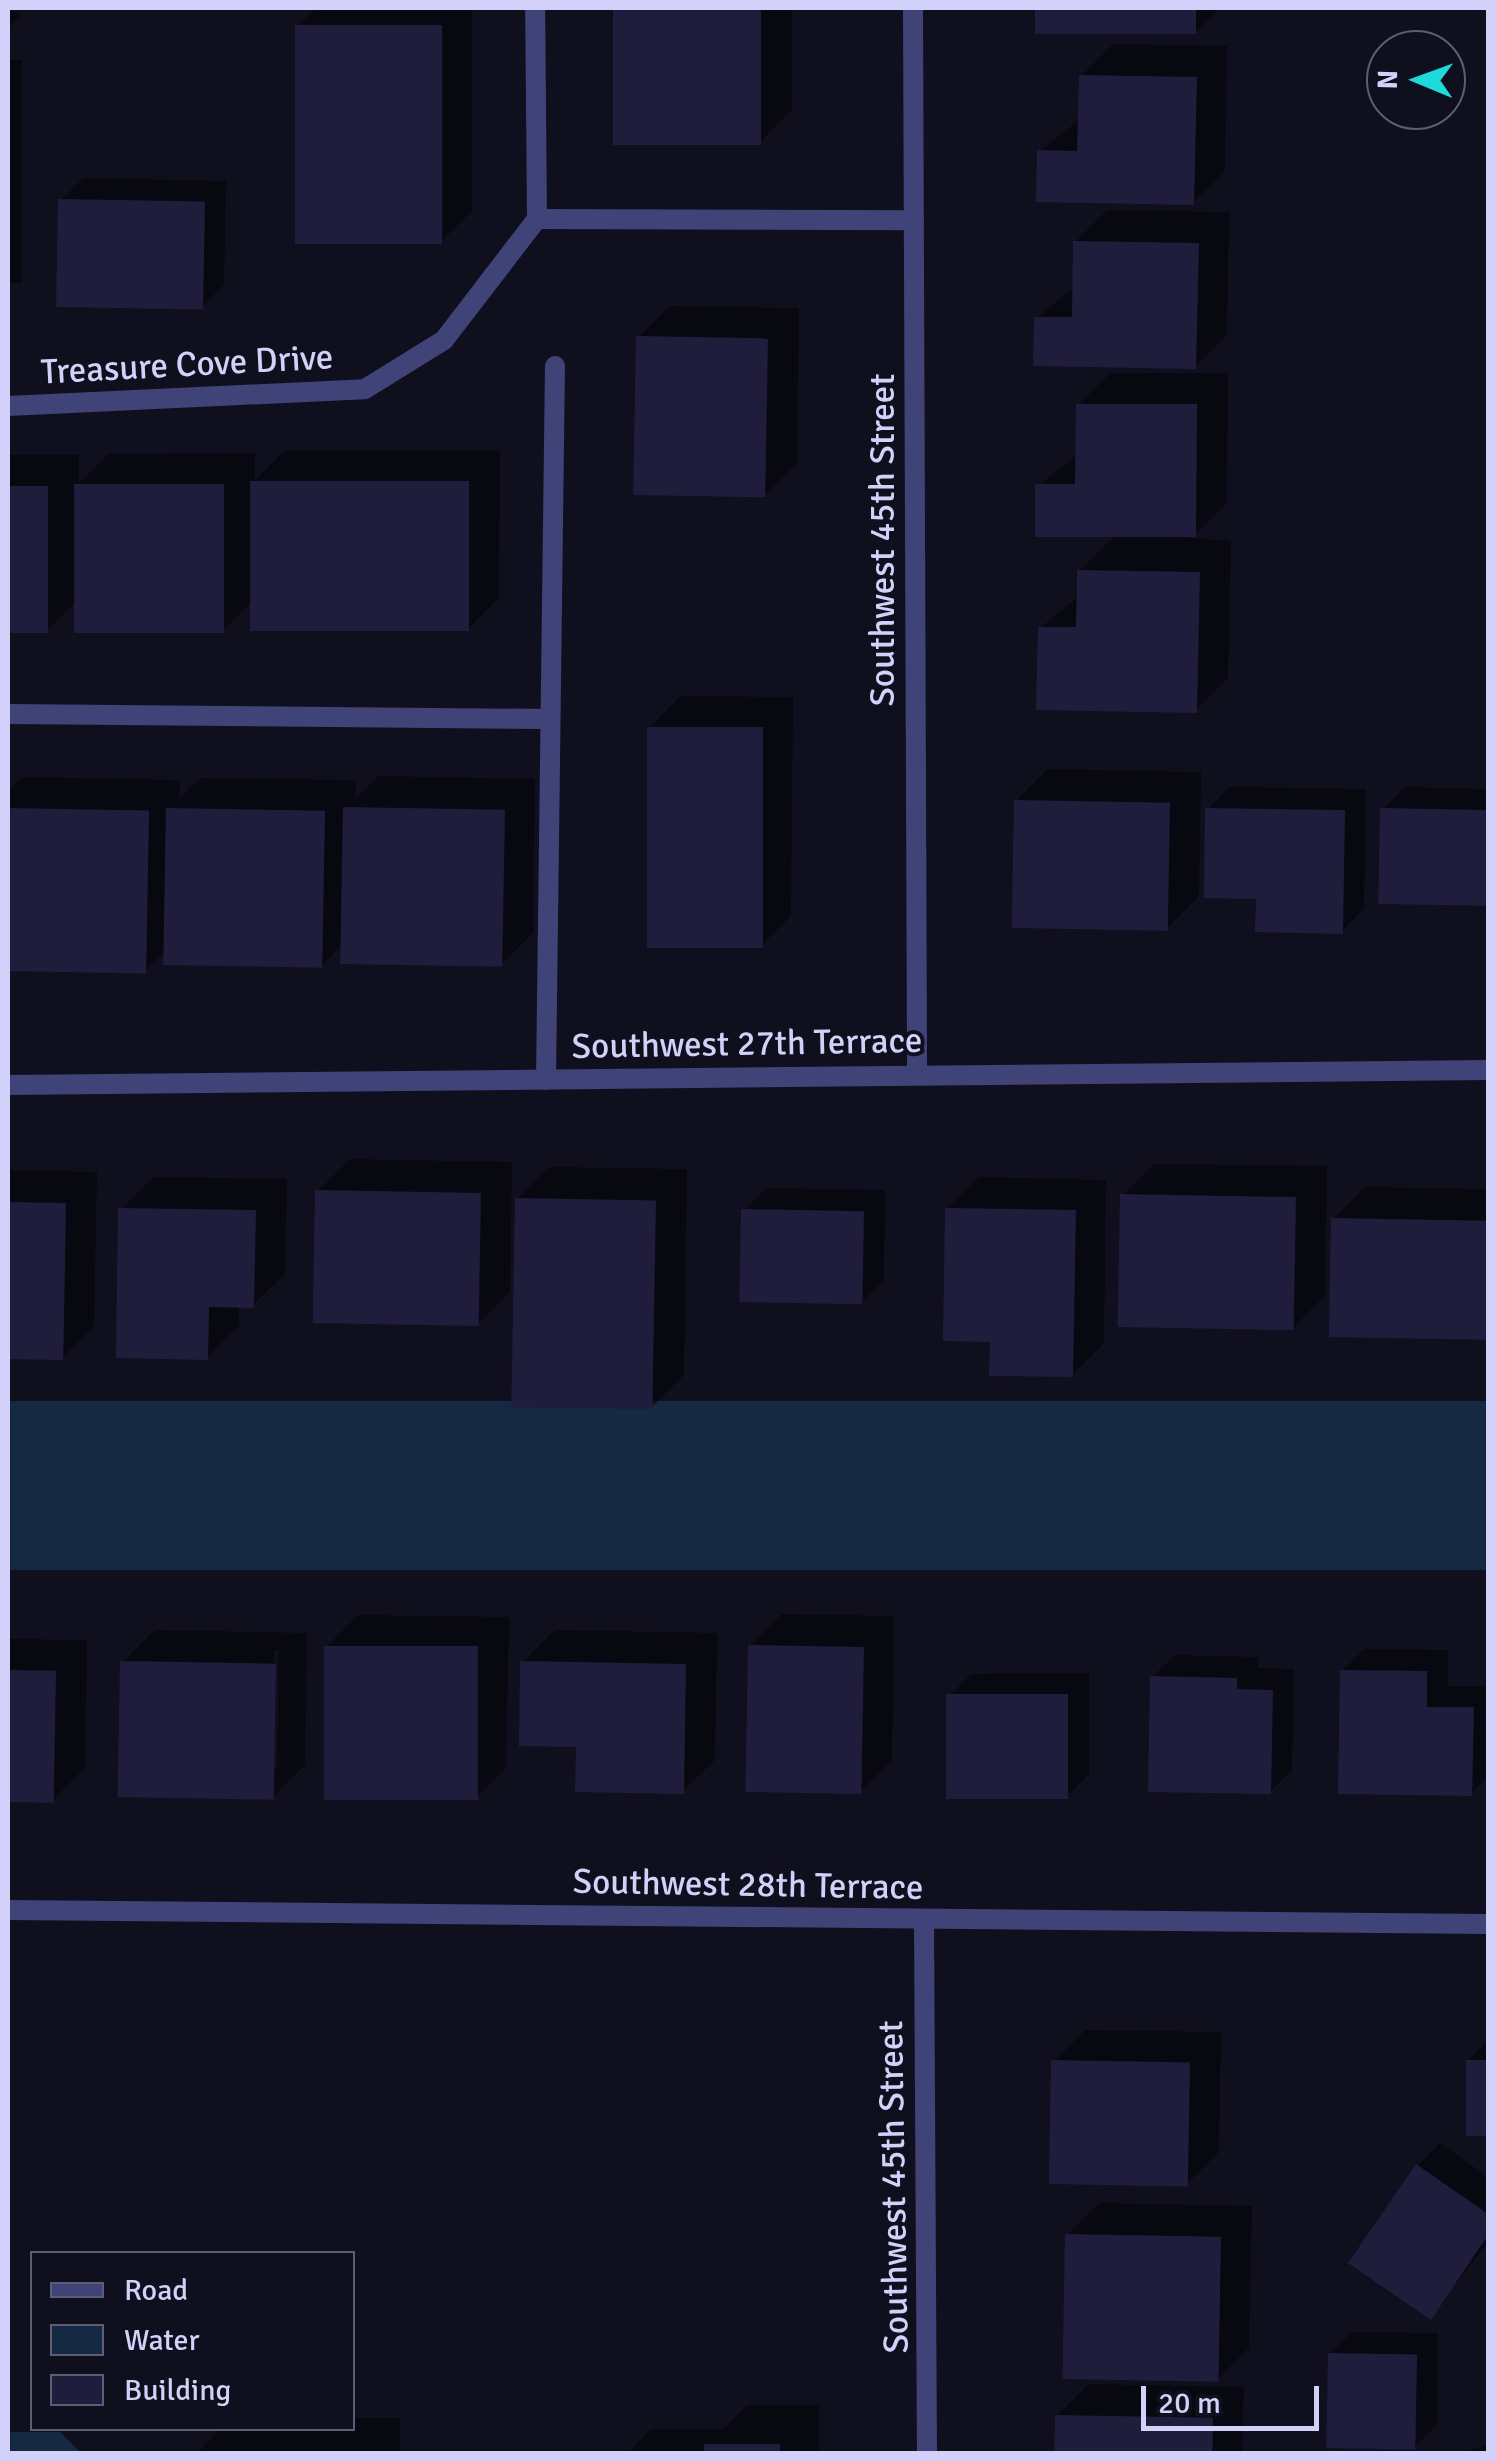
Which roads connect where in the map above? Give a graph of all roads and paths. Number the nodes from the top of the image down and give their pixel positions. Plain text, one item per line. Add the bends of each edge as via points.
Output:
1 (535, 8) edge
2 (913, 8) edge
3 (536, 219) junction
4 (914, 220) junction
5 (555, 366) dead end
6 (8, 406) edge
7 (8, 714) edge
8 (550, 719) junction
9 (1488, 1070) edge
10 (917, 1072) junction
11 (546, 1080) junction
12 (8, 1085) edge
13 (8, 1910) edge
14 (924, 1919) junction
15 (1488, 1924) edge
16 (927, 2454) edge

1 - 3 street
2 - 4 street, Southwest 45th Street
3 - 4 street
3 - 6 street, Treasure Cove Drive via 444,340 364,389
4 - 10 street, Southwest 45th Street
5 - 8 street
7 - 8 street
8 - 11 street
9 - 10 street, Southwest 27th Terrace
10 - 11 street, Southwest 27th Terrace
11 - 12 street, Southwest 27th Terrace
13 - 14 street, Southwest 28th Terrace
14 - 15 street, Southwest 28th Terrace
14 - 16 street, Southwest 45th Street

